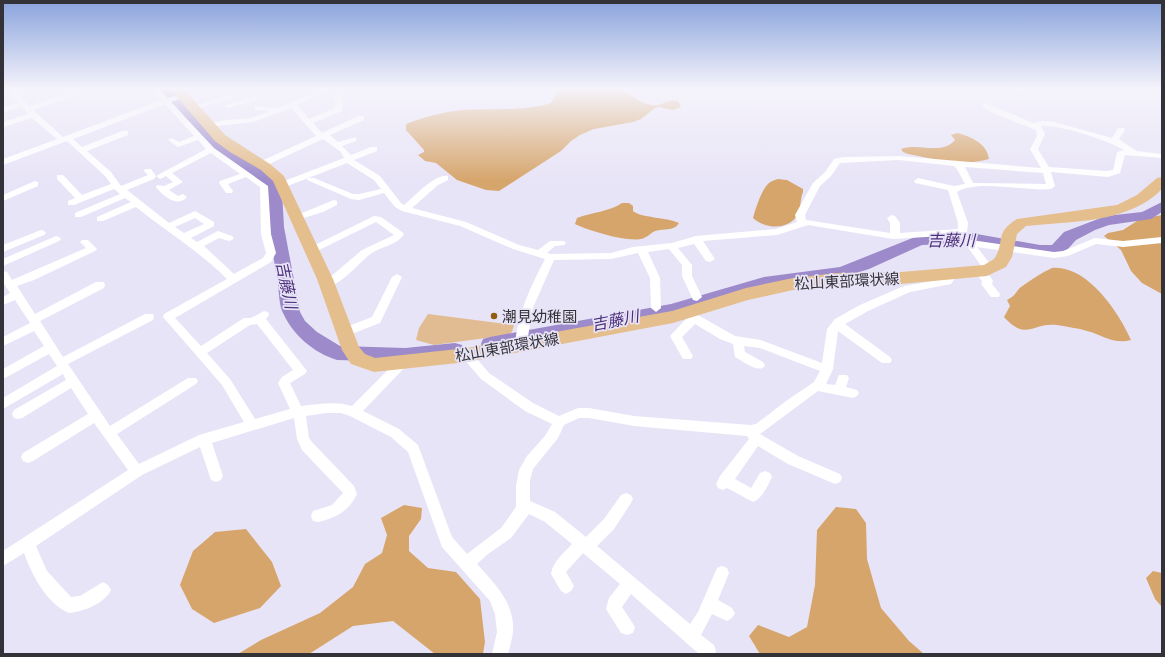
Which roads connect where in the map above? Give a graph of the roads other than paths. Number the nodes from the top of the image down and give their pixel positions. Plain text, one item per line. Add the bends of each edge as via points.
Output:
1 (41, 120) edge
2 (115, 120) edge
3 (191, 120) edge
4 (204, 120) edge
5 (254, 120) edge
6 (306, 120) edge
7 (314, 120) edge
8 (357, 120) edge
9 (1020, 120) edge
10 (308, 122) junction
11 (208, 125) junction
12 (1034, 125) junction
13 (1121, 130) dead end
14 (125, 133) dead end
15 (321, 136) junction
16 (199, 137) junction
17 (64, 138) junction
18 (353, 138) dead end
19 (172, 140) dead end
20 (1117, 142) junction
21 (336, 145) junction
22 (374, 149) dead end
23 (81, 150) junction
24 (210, 150) junction
25 (1134, 152) junction
26 (1162, 156) edge
27 (349, 159) junction
28 (4, 161) edge
29 (262, 164) junction
30 (956, 164) junction
31 (12, 169) dead end
32 (1047, 170) junction
33 (148, 171) dead end
34 (247, 174) junction
35 (60, 177) dead end
36 (444, 178) dead end
37 (311, 180) dead end
38 (918, 181) dead end
39 (1162, 181) edge
40 (36, 185) dead end
41 (282, 185) junction
42 (970, 185) junction
43 (954, 189) junction
44 (120, 190) junction
45 (387, 190) junction
46 (229, 191) dead end
47 (183, 197) dead end
48 (3, 198) edge
49 (81, 199) junction
50 (71, 203) dead end
51 (137, 203) junction
52 (334, 203) dead end
53 (405, 209) junction
54 (78, 215) dead end
55 (297, 217) junction
56 (892, 218) dead end
57 (100, 219) dead end
58 (802, 223) junction
59 (168, 226) junction
60 (41, 233) dead end
61 (895, 236) junction
62 (185, 237) junction
63 (965, 237) junction
64 (229, 238) dead end
65 (56, 239) dead end
66 (696, 239) junction
67 (1162, 240) edge
68 (85, 242) dead end
69 (561, 243) dead end
70 (197, 246) junction
71 (672, 246) junction
72 (1006, 247) junction
73 (3, 249) edge
74 (312, 250) junction
75 (642, 250) junction
76 (540, 254) junction
77 (551, 257) junction
78 (710, 259) dead end
79 (3, 263) edge
80 (984, 270) junction
81 (3, 274) edge
82 (953, 274) junction
83 (393, 279) dead end
84 (233, 280) junction
85 (327, 284) junction
86 (100, 285) dead end
87 (13, 290) junction
88 (995, 294) dead end
89 (697, 297) dead end
90 (3, 301) edge
91 (656, 308) dead end
92 (689, 316) junction
93 (149, 317) dead end
94 (34, 322) junction
95 (837, 324) junction
96 (345, 332) junction
97 (522, 339) junction
98 (738, 340) junction
99 (3, 342) edge
100 (51, 348) junction
101 (199, 352) junction
102 (467, 355) junction
103 (687, 356) dead end
104 (886, 360) dead end
105 (403, 362) junction
106 (759, 365) dead end
107 (63, 366) junction
108 (827, 369) junction
109 (3, 374) edge
110 (843, 378) dead end
111 (73, 381) junction
112 (192, 381) dead end
113 (818, 385) junction
114 (839, 391) junction
115 (853, 393) dead end
116 (3, 404) edge
117 (298, 412) junction
118 (354, 412) junction
119 (18, 414) dead end
120 (96, 416) junction
121 (560, 422) junction
122 (252, 425) junction
123 (109, 433) junction
124 (753, 435) junction
125 (204, 439) junction
126 (36, 455) dead end
127 (137, 471) junction
128 (216, 476) dead end
129 (764, 477) dead end
130 (835, 478) dead end
131 (626, 499) dead end
132 (523, 509) junction
133 (318, 516) dead end
134 (28, 544) junction
135 (585, 545) junction
136 (3, 559) edge
137 (467, 564) junction
138 (722, 572) dead end
139 (630, 583) junction
140 (566, 586) dead end
141 (103, 590) dead end
142 (709, 604) junction
143 (727, 613) dead end
144 (627, 627) dead end
145 (691, 637) junction
146 (500, 654) edge
147 (707, 654) edge

1 - 17 street
2 - 17 street
3 - 16 street
4 - 11 main road, 松山東部環状線
5 - 11 street
6 - 10 street
7 - 10 street
8 - 15 street
9 - 12 street
10 - 15 street
11 - 29 main road, 松山東部環状線 via 229,146
12 - 20 street via 1050,123
12 - 32 street via 1039,128 1041,134 1034,149
13 - 20 street via 1115,140
14 - 23 street
15 - 21 street
15 - 29 street
16 - 19 street via 178,145
16 - 24 street
17 - 23 street
17 - 28 street
18 - 21 street
20 - 25 street
21 - 27 street
22 - 27 street
23 - 44 street via 108,174
24 - 34 street
24 - 47 street via 164,174 179,182 161,188 177,200
25 - 26 street
25 - 32 street via 1120,154 1118,171 1114,173
27 - 41 street
27 - 45 street via 377,178
28 - 31 street
29 - 41 main road, 松山東部環状線
30 - 32 street
30 - 42 street
30 - 58 street via 899,158 837,161 816,185 800,215
32 - 42 street via 1052,183 1048,187
33 - 44 street via 152,175 150,177
34 - 46 street via 223,183
34 - 84 street via 264,186 266,234 271,253 267,260
35 - 49 street
36 - 53 street
37 - 45 street via 337,192 359,197
38 - 43 street
39 - 72 main road via 1149,195 1115,211 1022,222 1013,228
40 - 48 street
41 - 55 main road, 松山東部環状線
42 - 43 street
43 - 63 street via 952,194 963,223
44 - 49 street
44 - 51 street
44 - 54 street
45 - 53 street
49 - 50 street
51 - 57 street
51 - 59 street
52 - 55 street
53 - 76 street via 463,224 516,247
55 - 74 main road, 松山東部環状線
56 - 61 street via 895,223
58 - 61 street
58 - 66 street via 768,234
59 - 62 street
59 - 62 street via 195,214 211,224
60 - 73 street
61 - 63 street
62 - 70 street
63 - 72 street
63 - 80 street
64 - 70 street via 218,234
65 - 79 street
66 - 71 street
66 - 78 street
67 - 72 street via 1123,244 1096,241 1065,254 1054,255
68 - 87 street via 92,249 30,278
69 - 76 street via 553,243
70 - 84 street via 219,264
71 - 75 street
71 - 89 street via 687,266 687,276
72 - 80 main road via 1000,263
74 - 85 main road, 松山東部環状線
74 - 85 street via 374,219 378,219 399,234 395,240 368,250 335,280
75 - 77 street via 611,256
75 - 91 street via 654,278
76 - 77 street
77 - 97 street via 525,314
80 - 82 main road, 松山東部環状線
80 - 88 street via 988,281 986,284
81 - 87 street
82 - 92 main road, 松山東部環状線 via 836,279 793,284 746,294
82 - 95 street via 948,282 908,289 864,308
83 - 96 street via 376,320
84 - 101 street via 168,317
85 - 96 main road, 松山東部環状線
86 - 94 street via 84,297
87 - 90 street
87 - 94 street
92 - 97 main road, 松山東部環状線
92 - 98 street via 724,336
92 - 103 street via 676,336
93 - 107 street
94 - 99 street
94 - 100 street
95 - 104 street
95 - 108 street
96 - 105 main road, 松山東部環状線 via 355,354 374,364
97 - 102 main road, 松山東部環状線
98 - 106 street via 739,354
98 - 108 street via 761,344
100 - 107 street
100 - 109 street
101 - 117 street via 262,316 287,355 301,370 284,383
101 - 122 street via 226,382
102 - 105 main road, 松山東部環状線
102 - 121 street via 485,376 529,407
105 - 118 street
107 - 111 street
107 - 116 street
108 - 113 street
110 - 114 street
111 - 119 street
111 - 120 street
112 - 123 street
113 - 114 street
113 - 124 street via 790,404
114 - 115 street
117 - 118 street via 341,408
117 - 122 street
117 - 133 street via 303,439 307,446 350,494 342,506
118 - 137 street via 395,433 413,449 440,528 447,542
120 - 123 street
120 - 126 street
121 - 124 street via 578,413 589,413
121 - 132 street via 547,443 527,466
122 - 125 street
123 - 127 street
124 - 129 street via 724,482 753,496
124 - 130 street via 793,460
125 - 127 street
125 - 128 street
127 - 134 street
131 - 135 street via 609,524
132 - 135 street via 530,507 540,511
132 - 137 street via 506,533
134 - 136 street
134 - 141 street via 42,575 62,602 67,605 76,604
135 - 139 street
135 - 140 street via 559,569 558,574
137 - 146 street via 496,596 503,614 505,632
138 - 142 street
139 - 144 street via 614,603 614,609
139 - 145 street
142 - 143 street
142 - 145 street
145 - 147 street via 708,651

